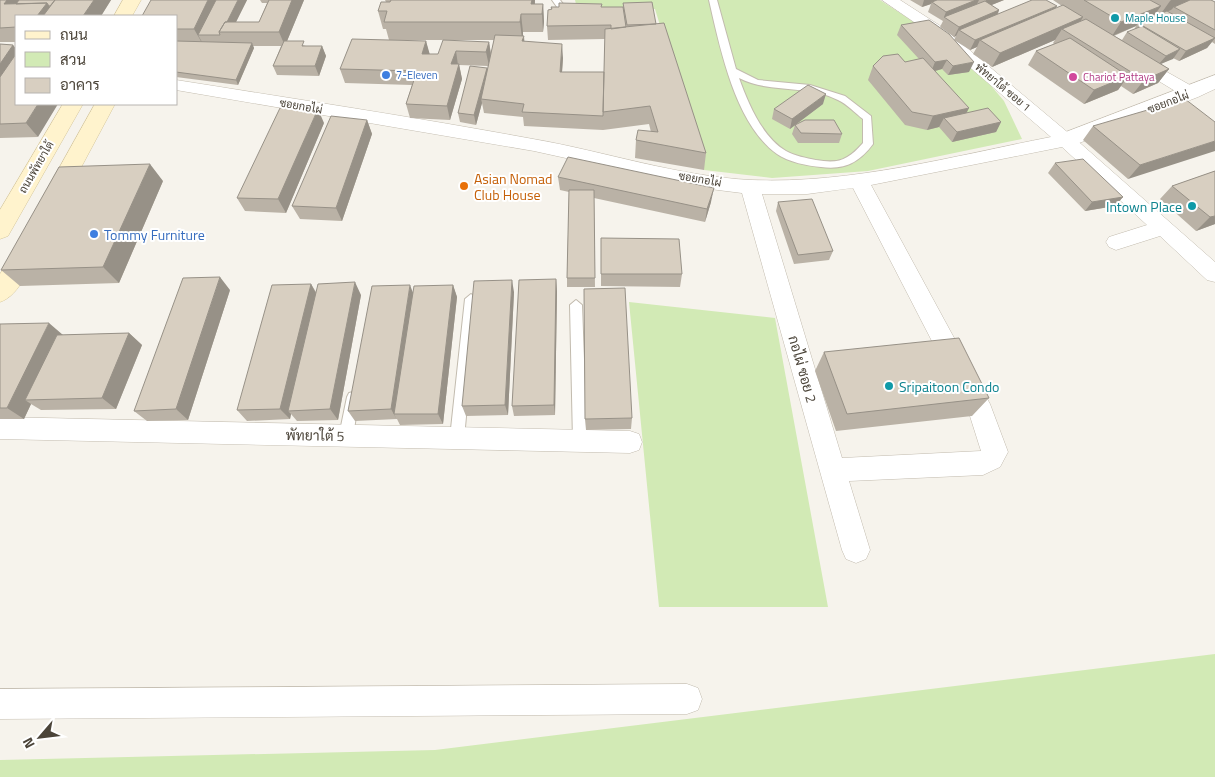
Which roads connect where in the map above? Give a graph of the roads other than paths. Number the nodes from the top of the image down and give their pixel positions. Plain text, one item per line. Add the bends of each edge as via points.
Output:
1 (132, 0) edge
2 (556, 0) edge
3 (713, 0) edge
4 (890, 0) edge
5 (565, 12) edge
6 (124, 15) edge
7 (1124, 52) edge
8 (733, 71) junction
9 (1215, 81) edge
10 (178, 85) edge
11 (1191, 93) junction
12 (72, 105) edge
13 (104, 105) edge
14 (1066, 140) junction
15 (860, 181) junction
16 (750, 187) junction
17 (1164, 227) junction
18 (0, 230) edge
19 (1116, 242) dead end
20 (1215, 274) edge
21 (0, 292) edge
22 (471, 299) edge
23 (576, 305) dead end
24 (354, 388) edge
25 (0, 428) edge
26 (346, 436) junction
27 (457, 438) junction
28 (580, 441) junction
29 (630, 442) dead end
30 (833, 470) junction
31 (856, 550) dead end
32 (687, 699) dead end
33 (0, 704) edge

1 - 6 main road
2 - 5 lane
3 - 8 lane
4 - 14 street, พัทยาใต้ ซอย 1 via 936,30
7 - 11 street
8 - 8 lane via 756,83 810,88 842,98 868,118 868,144 850,162 816,164 780,152 759,132
9 - 11 street, ซอยกอไผ่
10 - 16 street, ซอยกอไผ่ via 534,145 702,181
11 - 14 street, ซอยกอไผ่
12 - 18 main road, ถนนพัทยาใต้
13 - 21 main road
14 - 15 street, ซอยกอไผ่
14 - 17 street, พัทยาใต้ ซอย 1
15 - 16 street, ซอยกอไผ่ via 808,187
15 - 30 street via 981,411 994,452 991,459 983,463
16 - 30 street, กอไผ่ ซอย 2
17 - 19 street
17 - 20 street
22 - 27 lane
23 - 28 lane
24 - 26 lane
25 - 26 street, พัทยาใต้ 5
26 - 27 street, พัทยาใต้ 5
27 - 28 street, พัทยาใต้ 5
28 - 29 street, พัทยาใต้ 5
30 - 31 street, กอไผ่ ซอย 2
32 - 33 street

